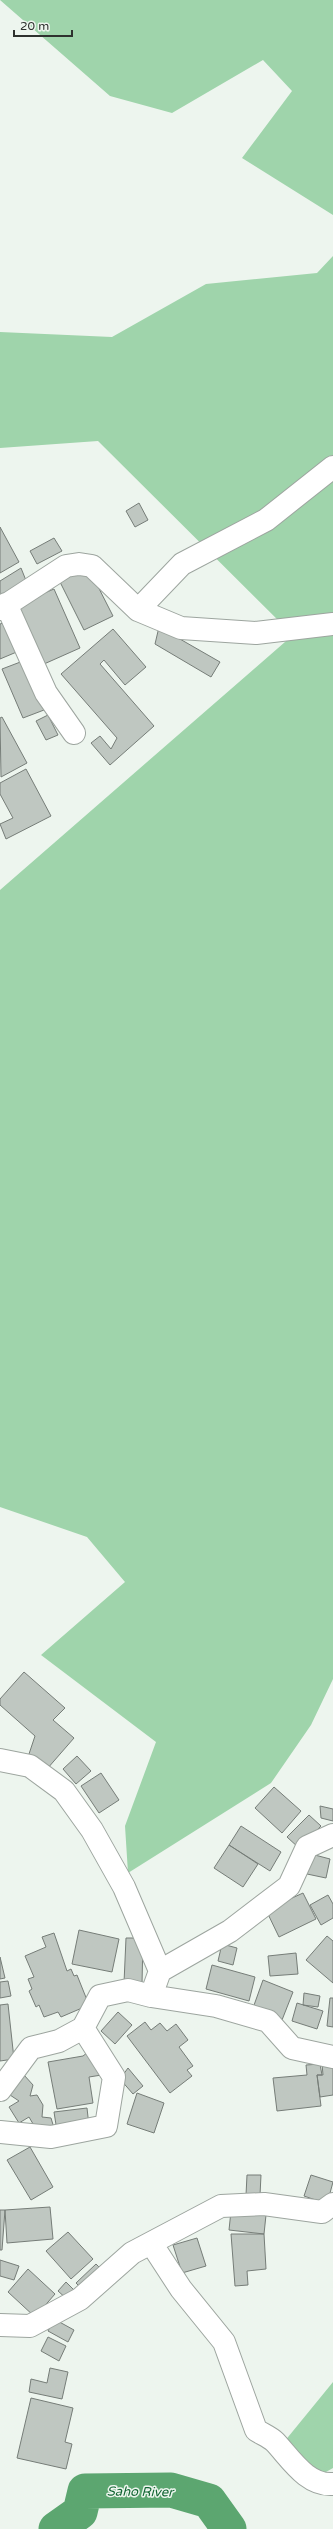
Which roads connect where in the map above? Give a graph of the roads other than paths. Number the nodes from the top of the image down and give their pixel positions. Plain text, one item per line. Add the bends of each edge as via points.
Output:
1 (333, 467) edge
2 (3, 606) edge
3 (138, 610) junction
4 (333, 624) edge
5 (74, 733) dead end
6 (0, 1760) edge
7 (333, 1835) edge
8 (160, 1971) junction
9 (150, 1996) junction
10 (84, 2028) junction
11 (333, 2057) edge
12 (0, 2090) edge
13 (0, 2132) edge
14 (333, 2204) edge
15 (152, 2243) junction
16 (0, 2325) edge
17 (333, 2484) edge

1 - 3 street via 266,520 182,564
2 - 3 street via 66,566 79,564 92,566
2 - 5 street via 46,693
3 - 4 street via 194,631 256,634
6 - 8 street via 30,1766 64,1791 92,1830 124,1887
7 - 8 street via 307,1847 289,1886 230,1931
8 - 9 street
9 - 10 street via 128,1990 100,1996
9 - 11 street via 216,2006 268,2021 292,2048
10 - 12 street via 59,2041 31,2048
10 - 13 street via 114,2078 106,2126 51,2137
14 - 15 street via 322,2212 264,2204 221,2206
15 - 16 street via 132,2253 80,2299 42,2320 30,2326
15 - 17 street via 181,2289 224,2342 256,2430 274,2440 295,2467 322,2485

